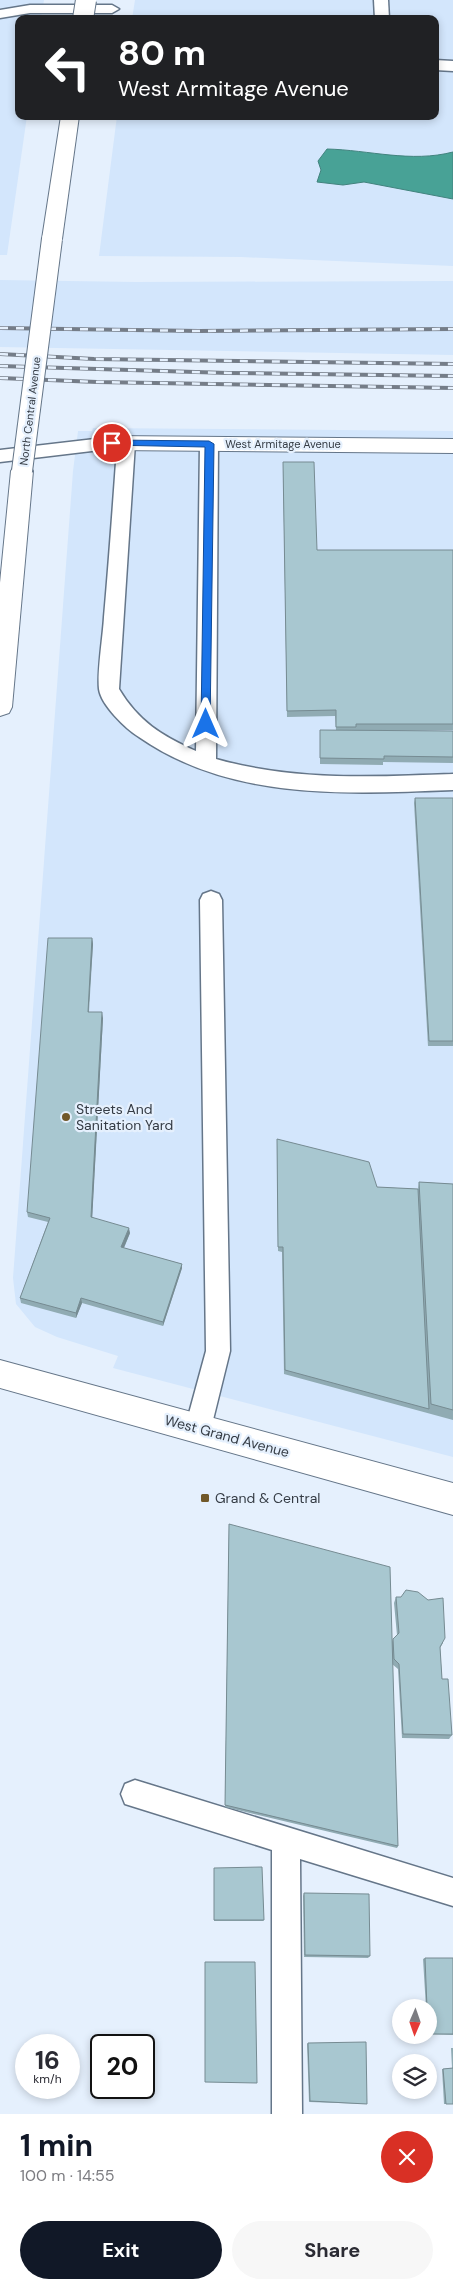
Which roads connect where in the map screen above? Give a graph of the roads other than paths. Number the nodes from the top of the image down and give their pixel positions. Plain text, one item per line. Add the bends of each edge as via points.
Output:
1 (86, 0) edge
2 (381, 0) edge
3 (112, 9) dead end
4 (0, 14) edge
5 (84, 15) edge
6 (382, 15) edge
7 (439, 66) edge
8 (453, 66) edge
9 (69, 120) edge
10 (119, 443) junction
11 (209, 444) junction
12 (453, 446) edge
13 (0, 456) edge
14 (0, 707) edge
15 (206, 764) junction
16 (453, 782) edge
17 (211, 900) dead end
18 (0, 1374) edge
19 (198, 1428) junction
20 (453, 1498) edge
21 (135, 1794) dead end
22 (286, 1841) junction
23 (453, 1892) edge
24 (288, 2114) edge

1 - 5 street, bridge
2 - 6 lane
3 - 4 lane via 30,9
7 - 8 lane
9 - 14 street, North Central Avenue, bridge via 22,471
10 - 11 street, West Armitage Avenue
10 - 13 lane
10 - 15 lane via 109,690 132,723 182,756
11 - 12 street, West Armitage Avenue
11 - 15 lane
15 - 16 lane via 225,772 287,781 373,785
17 - 19 lane via 218,1351
18 - 19 street, West Grand Avenue
19 - 20 street, West Grand Avenue
21 - 22 lane
22 - 23 lane
22 - 24 lane

